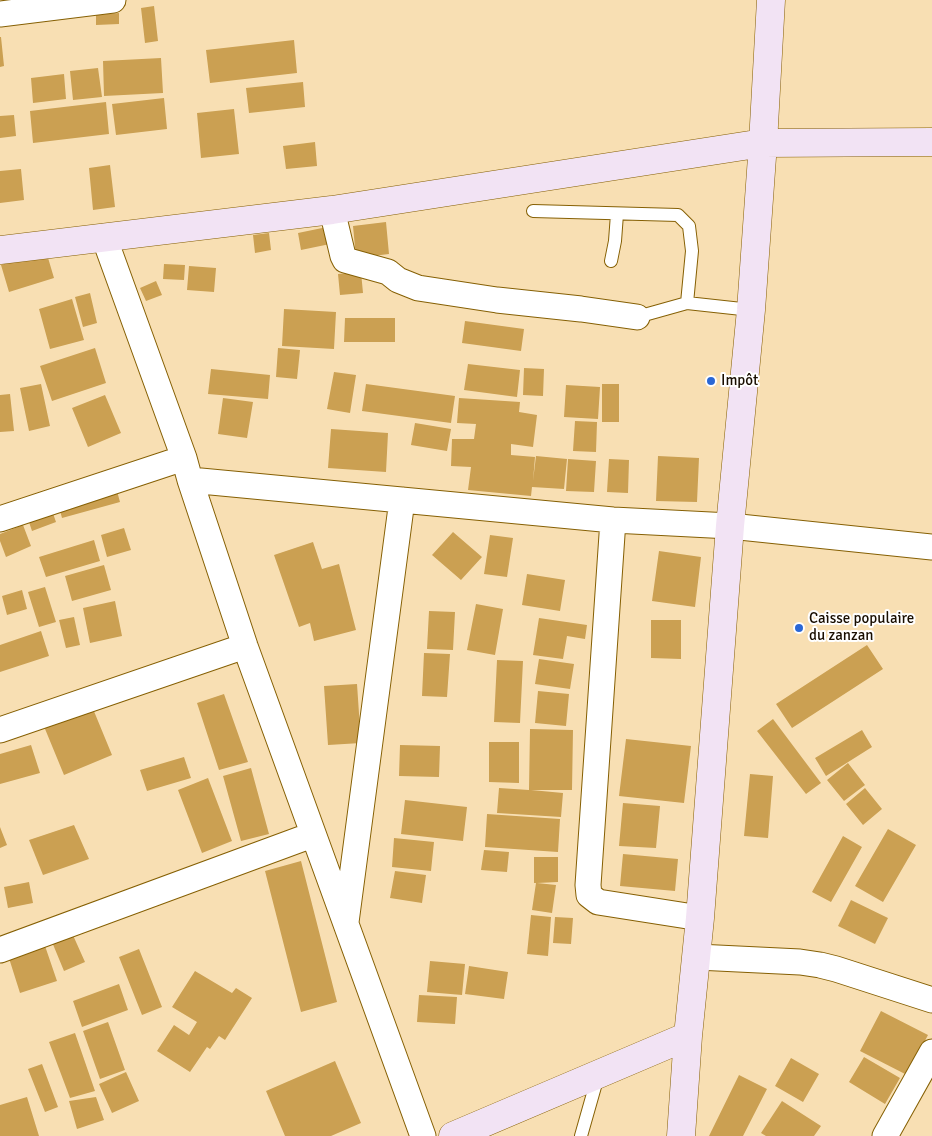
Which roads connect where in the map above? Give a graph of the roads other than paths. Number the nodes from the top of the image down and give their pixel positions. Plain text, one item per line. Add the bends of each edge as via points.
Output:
1 (113, 0) edge
2 (771, 0) edge
3 (0, 14) edge
4 (932, 142) edge
5 (763, 143) junction
6 (332, 210) junction
7 (533, 211) dead end
8 (617, 214) junction
9 (104, 237) junction
10 (0, 250) edge
11 (611, 261) dead end
12 (687, 303) junction
13 (751, 310) junction
14 (637, 317) joint
15 (187, 469) junction
16 (402, 500) junction
17 (0, 519) edge
18 (613, 520) junction
19 (730, 526) junction
20 (932, 547) edge
21 (245, 646) junction
22 (0, 730) edge
23 (312, 835) junction
24 (700, 918) junction
25 (346, 925) junction
26 (0, 950) edge
27 (697, 956) junction
28 (932, 1000) edge
29 (688, 1036) junction
30 (932, 1052) edge
31 (599, 1074) junction
32 (423, 1136) edge
33 (453, 1136) edge
34 (581, 1136) edge
35 (681, 1136) edge
36 (885, 1136) edge

1 - 3 street
2 - 5 street
4 - 5 street
5 - 6 street
5 - 13 street
6 - 9 street
6 - 14 street via 345,260 388,272 418,288
7 - 8 lane
8 - 11 lane
8 - 12 lane via 678,216 689,226 692,251
9 - 10 street
9 - 15 street
12 - 13 lane
12 - 14 lane
13 - 19 street
15 - 16 street
15 - 17 street
15 - 21 street
16 - 18 street
16 - 25 street
18 - 19 street
18 - 24 street via 589,895 598,902
19 - 20 street
19 - 24 street
21 - 22 street
21 - 23 street
23 - 25 street
23 - 26 street
24 - 27 street
25 - 32 street
27 - 28 street via 820,965
27 - 29 street
29 - 31 street
29 - 35 street
30 - 36 street
31 - 33 street
31 - 34 lane

